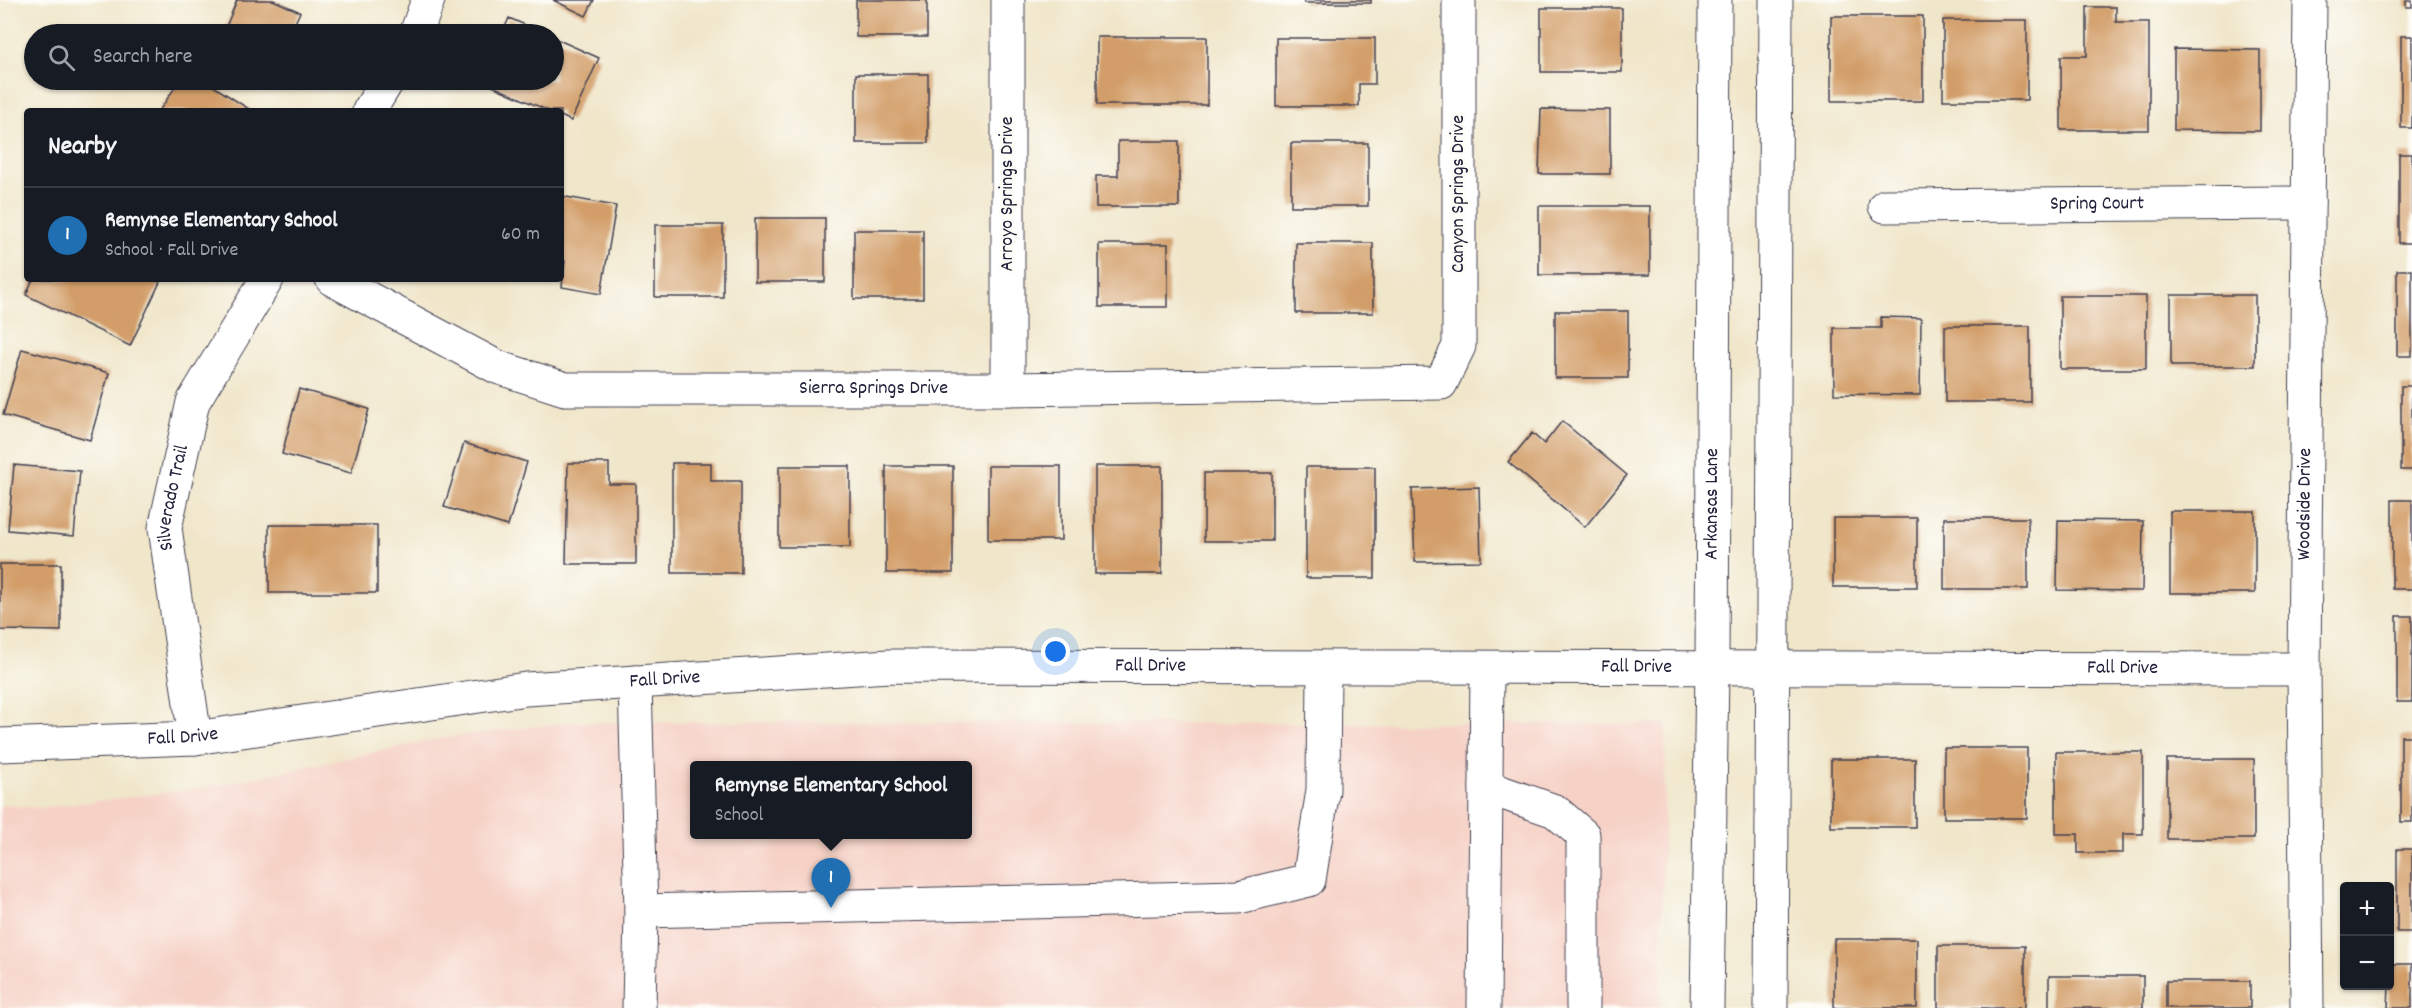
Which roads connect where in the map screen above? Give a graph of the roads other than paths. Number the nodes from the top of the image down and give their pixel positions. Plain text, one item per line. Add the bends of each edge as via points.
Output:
1 (428, 0) edge
2 (1008, 0) edge
3 (1459, 0) edge
4 (1715, 0) edge
5 (1776, 0) edge
6 (2310, 0) edge
7 (420, 24) edge
8 (382, 90) edge
9 (371, 108) edge
10 (2308, 203) junction
11 (1886, 206) dead end
12 (265, 282) edge
13 (338, 282) edge
14 (1441, 383) joint
15 (1008, 389) junction
16 (1324, 668) junction
17 (1487, 668) junction
18 (1712, 668) junction
19 (1772, 668) junction
20 (2304, 669) junction
21 (635, 682) junction
22 (195, 738) junction
23 (0, 745) edge
24 (1486, 787) junction
25 (641, 911) junction
26 (639, 1008) edge
27 (1484, 1008) edge
28 (1584, 1008) edge
29 (1707, 1008) edge
30 (1771, 1008) edge
31 (2307, 1008) edge

1 - 7 street
2 - 15 street, Arroyo Springs Drive
3 - 14 street, Canyon Springs Drive via 1459,346
4 - 18 street, Arkansas Lane
5 - 19 street
6 - 10 street, Woodside Drive
8 - 9 street
10 - 11 street, Spring Court
10 - 20 street, Woodside Drive
12 - 22 street, Silverado Trail via 193,402 165,528
13 - 15 street, Sierra Springs Drive via 497,367 565,389
14 - 15 street, Sierra Springs Drive
16 - 17 street, Fall Drive
16 - 21 street, Fall Drive via 889,666
16 - 25 street via 1323,790 1310,880 1239,897
17 - 18 street, Fall Drive
17 - 24 street
18 - 19 street, Fall Drive
18 - 29 street, Arkansas Lane
19 - 20 street, Fall Drive
19 - 30 street
20 - 31 street, Woodside Drive
21 - 22 street, Fall Drive via 526,689
21 - 25 street
22 - 23 street, Fall Drive
24 - 27 street
24 - 28 street via 1555,811 1583,835
25 - 26 street

